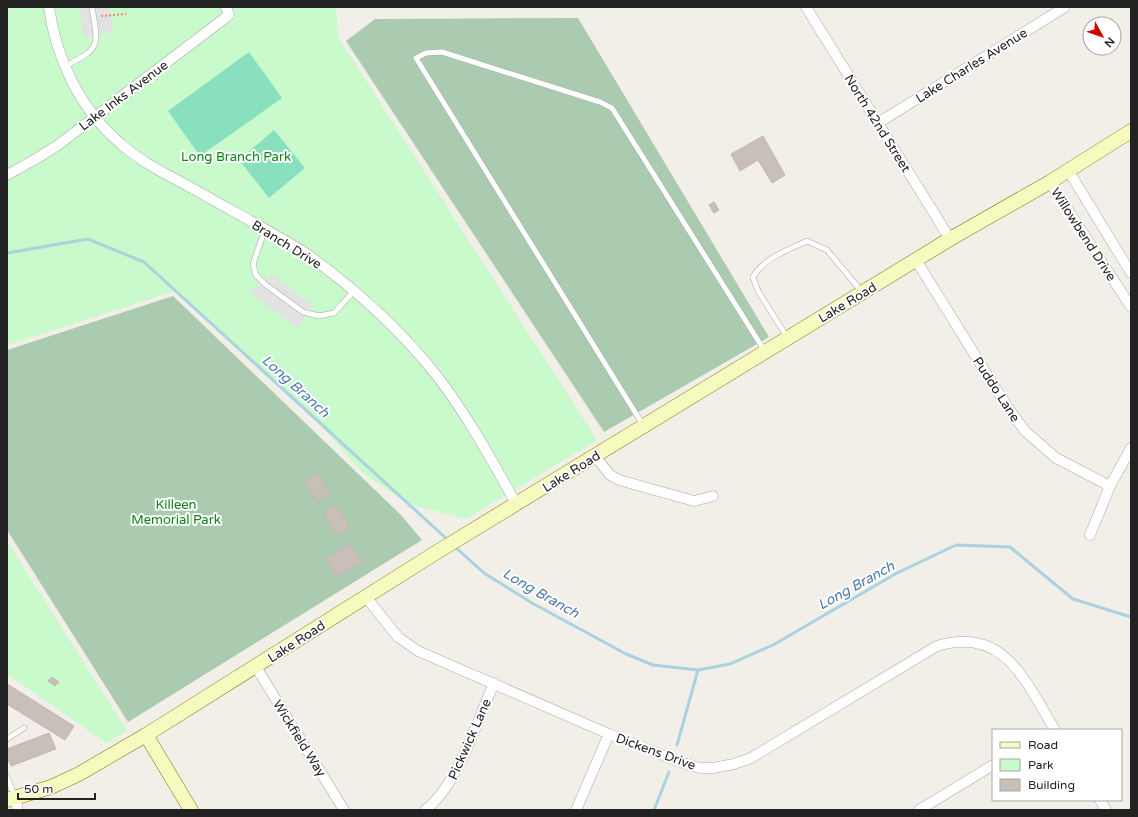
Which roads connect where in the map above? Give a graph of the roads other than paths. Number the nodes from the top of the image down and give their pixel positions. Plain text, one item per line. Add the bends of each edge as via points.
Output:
1 (49, 7) edge
2 (92, 7) edge
3 (226, 7) edge
4 (806, 7) edge
5 (1065, 7) edge
6 (65, 66) junction
7 (94, 116) junction
8 (878, 123) junction
9 (1131, 131) edge
10 (1068, 170) junction
11 (7, 175) edge
12 (1050, 182) junction
13 (265, 229) junction
14 (950, 239) junction
15 (916, 260) junction
16 (1131, 273) edge
17 (354, 291) junction
18 (862, 293) junction
19 (1129, 302) edge
20 (788, 338) junction
21 (765, 353) junction
22 (644, 426) junction
23 (1131, 448) edge
24 (595, 456) junction
25 (1110, 486) junction
26 (712, 496) dead end
27 (517, 505) junction
28 (1090, 535) dead end
29 (365, 596) junction
30 (256, 667) junction
31 (494, 682) junction
32 (24, 728) dead end
33 (1053, 729) edge
34 (146, 734) junction
35 (609, 734) junction
36 (7, 739) edge
37 (992, 766) edge
38 (7, 777) edge
39 (1101, 801) edge
40 (14, 803) edge
41 (192, 810) edge
42 (344, 810) edge
43 (425, 810) edge
44 (576, 810) edge
45 (919, 810) edge
46 (1106, 810) edge

1 - 6 street, Branch Drive via 54,35
2 - 6 lane via 97,38 95,46 85,56
3 - 7 street, Lake Inks Avenue via 229,15
4 - 8 street, North 42nd Street
5 - 8 street, Lake Charles Avenue
6 - 7 street, Branch Drive
7 - 11 street, Lake Inks Avenue via 58,145
7 - 13 street, Branch Drive via 121,144 150,165
8 - 14 street, North 42nd Street
9 - 10 street, Lake Road
10 - 12 street, Lake Road
10 - 16 street, Willowbend Drive
12 - 14 street, Lake Road
12 - 19 street, Willowbend Drive
13 - 17 street, Branch Drive via 304,252
13 - 17 lane via 253,264 256,275 303,312 319,316 334,314
14 - 15 street, Lake Road
15 - 18 street, Lake Road
15 - 25 street, Puddo Lane via 1024,431 1056,458
17 - 27 street, Branch Drive via 398,331 437,376 469,422
18 - 20 street, Lake Road
18 - 20 lane via 827,250 816,244 808,241 776,256 758,268 753,277 758,291
20 - 21 street, Lake Road
21 - 22 street, Lake Road
21 - 22 lane via 612,108 442,52 426,53 416,58
22 - 24 street, Lake Road
23 - 25 street
24 - 26 street via 610,475 619,480 694,501
24 - 27 street, Lake Road
25 - 28 street
27 - 29 street, Lake Road
29 - 30 street, Lake Road
29 - 31 street, Dickens Drive via 398,637 418,651
30 - 34 street, Lake Road
30 - 42 street, Wickfield Way
31 - 35 street, Dickens Drive
31 - 43 street, Pickwick Lane via 451,782 436,802
32 - 36 lane
33 - 35 street, Dickens Drive via 1018,669 1002,654 984,644 967,641 936,646 751,758 734,764 700,768
34 - 40 street, Lake Road via 79,774
34 - 41 street
35 - 44 street
37 - 45 street
38 - 40 lane
39 - 46 street

